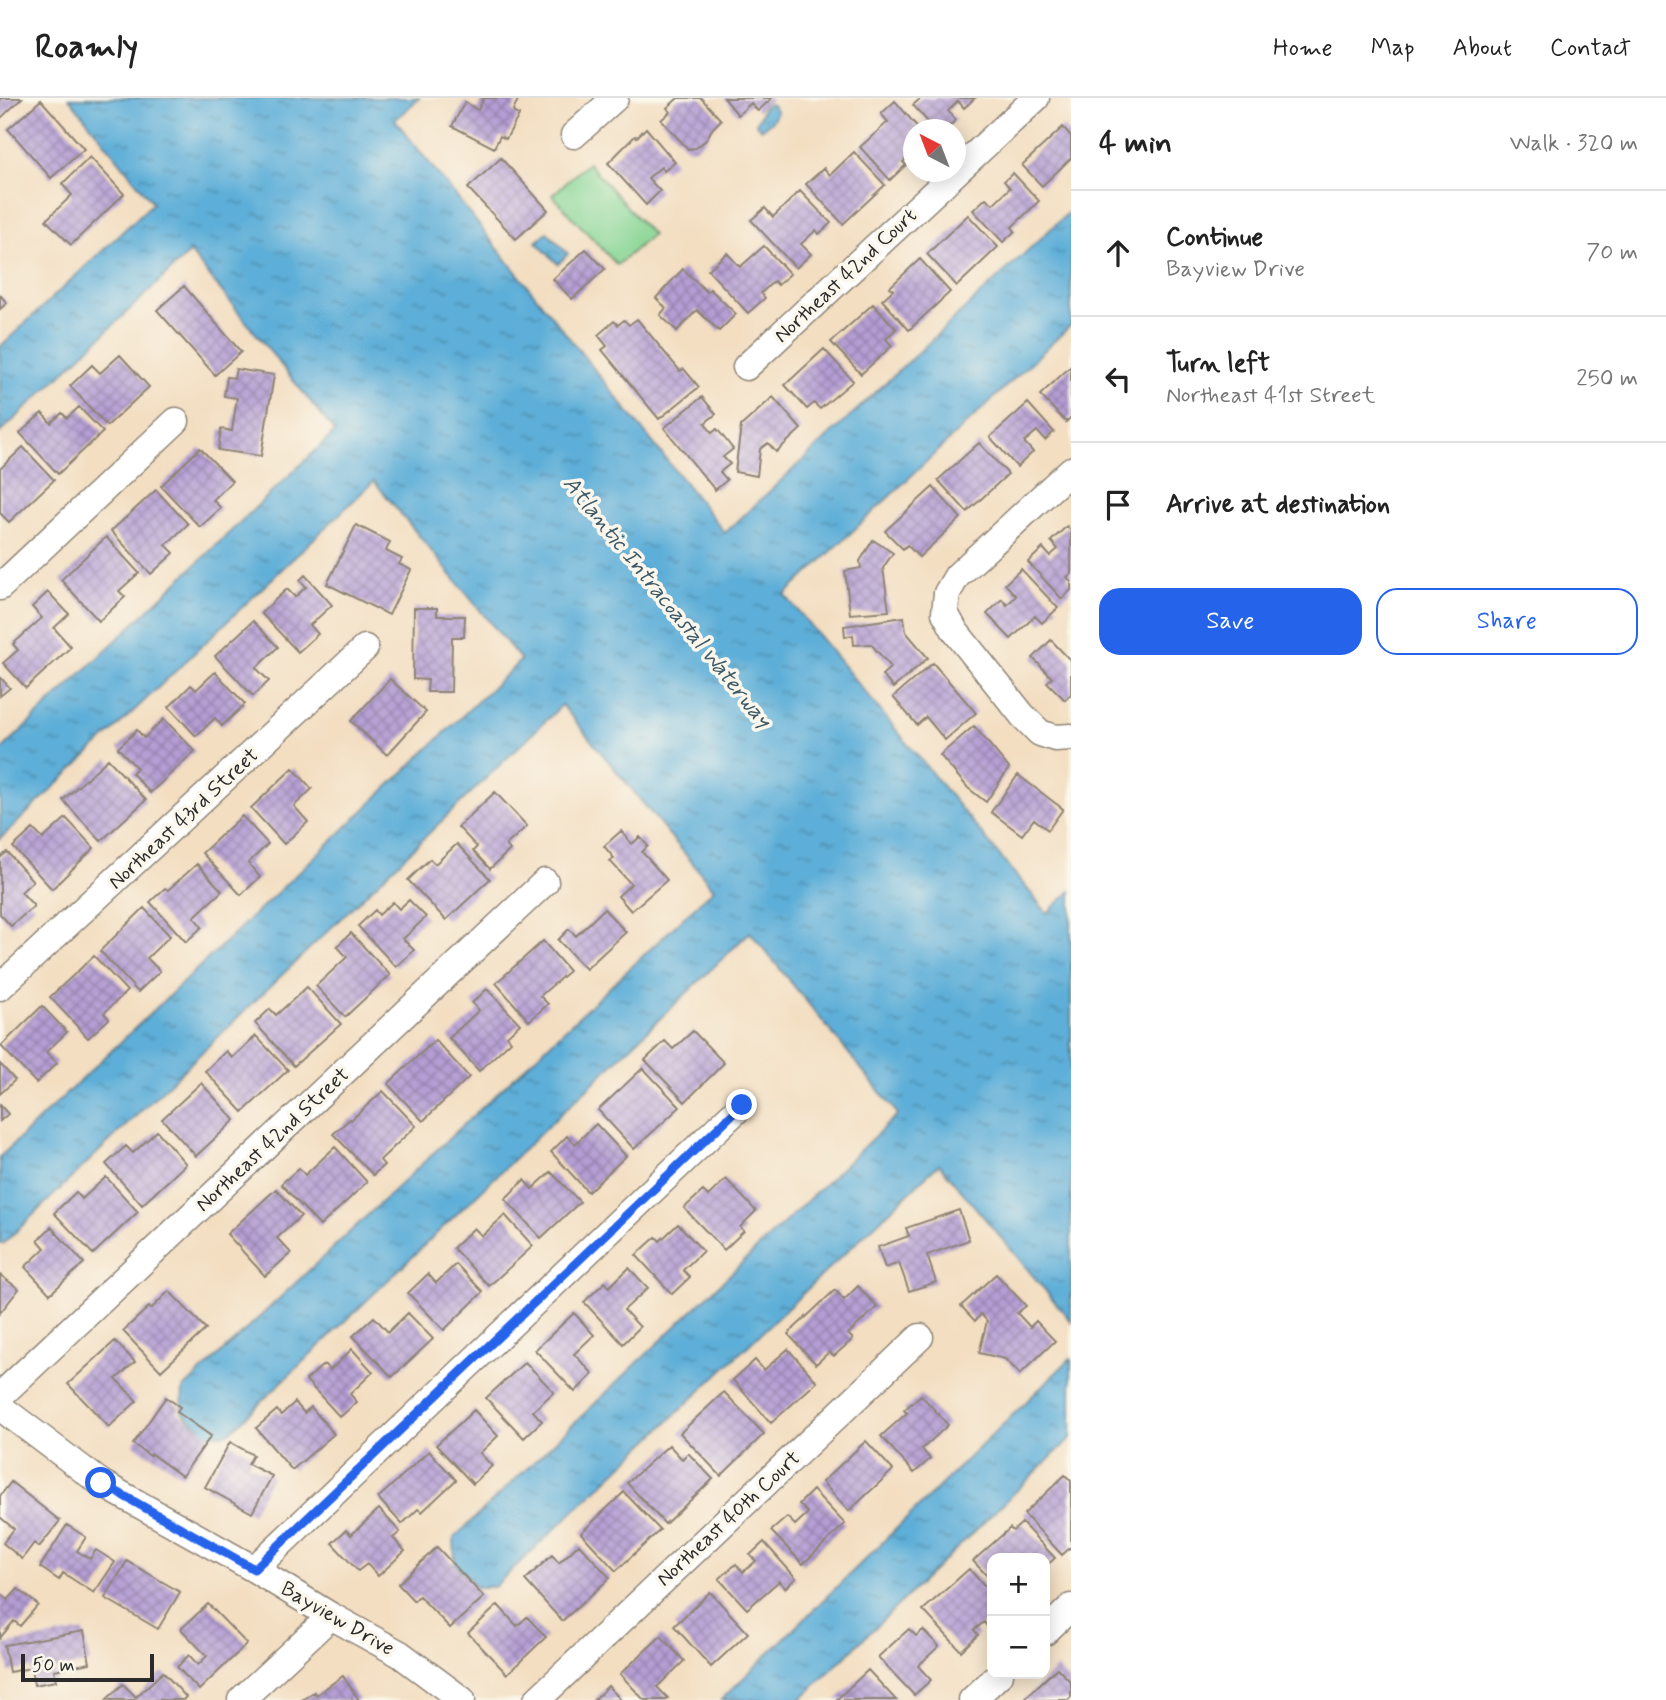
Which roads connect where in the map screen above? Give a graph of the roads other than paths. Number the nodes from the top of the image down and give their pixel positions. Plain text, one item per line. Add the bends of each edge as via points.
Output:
1 (615, 98) edge
2 (1036, 98) edge
3 (574, 135) dead end
4 (746, 367) dead end
5 (176, 421) dead end
6 (1071, 470) edge
7 (0, 587) edge
8 (365, 648) dead end
9 (1071, 737) edge
10 (544, 882) dead end
11 (0, 987) edge
12 (742, 1105) dead end
13 (920, 1337) dead end
14 (0, 1396) edge
15 (0, 1407) edge
16 (254, 1569) junction
17 (1071, 1607) edge
18 (331, 1616) junction
19 (1050, 1627) edge
20 (995, 1679) edge
21 (241, 1700) edge
22 (461, 1700) edge
23 (537, 1700) edge
24 (972, 1700) edge

1 - 3 street
2 - 4 street, Northeast 42nd Court
5 - 7 street
6 - 9 street via 957,576 947,593 945,613 1040,733
8 - 11 street, Northeast 43rd Street
10 - 14 street, Northeast 42nd Street
12 - 16 street
13 - 23 street, Northeast 40th Court
15 - 16 street, Bayview Drive via 101,1483
16 - 18 street, Bayview Drive
17 - 19 street
18 - 21 street
18 - 22 street, Bayview Drive via 400,1654
20 - 24 street

